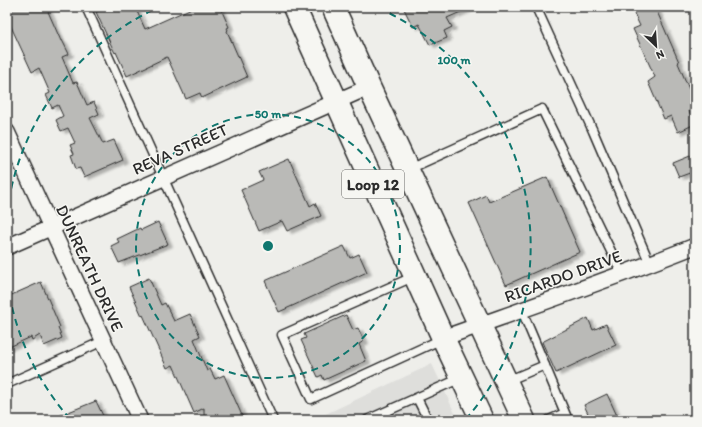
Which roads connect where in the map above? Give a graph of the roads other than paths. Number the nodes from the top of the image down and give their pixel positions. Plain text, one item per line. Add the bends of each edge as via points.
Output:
1 (86, 7) edge
2 (294, 7) edge
3 (333, 7) edge
4 (536, 7) edge
5 (368, 87) junction
6 (335, 101) junction
7 (7, 132) edge
8 (407, 170) junction
9 (164, 177) junction
10 (51, 228) junction
11 (695, 246) edge
12 (7, 247) edge
13 (650, 264) junction
14 (622, 274) junction
15 (416, 276) junction
16 (522, 310) junction
17 (480, 325) junction
18 (443, 338) junction
19 (103, 341) junction
20 (545, 365) junction
21 (461, 378) junction
22 (506, 382) junction
23 (7, 384) edge
24 (417, 398) junction
25 (567, 417) edge
26 (140, 420) edge
27 (273, 420) edge
28 (367, 420) edge
29 (428, 420) edge
30 (482, 420) edge
31 (524, 420) edge
32 (549, 420) edge

1 - 9 lane
2 - 6 main road, Loop 12
3 - 5 main road, Loop 12
4 - 13 lane
5 - 6 street, REVA STREET
5 - 8 main road, Loop 12
6 - 9 street, REVA STREET
6 - 15 main road, Loop 12
7 - 10 street, DUNREATH DRIVE
8 - 14 lane via 542,109
8 - 17 main road, Loop 12
9 - 10 street, REVA STREET
9 - 27 lane
10 - 12 street, REVA STREET
10 - 19 street, DUNREATH DRIVE
11 - 13 street, RICARDO DRIVE
13 - 14 street, RICARDO DRIVE
14 - 16 street, RICARDO DRIVE
15 - 18 main road, Loop 12
15 - 18 lane via 282,335 311,399
16 - 17 street, RICARDO DRIVE
16 - 20 lane
17 - 18 street, RICARDO DRIVE
17 - 22 main road, Loop 12
18 - 21 main road, Loop 12
19 - 23 lane
19 - 26 street, DUNREATH DRIVE
20 - 22 lane
20 - 25 lane
21 - 24 lane
21 - 30 main road, Loop 12
22 - 31 main road, Loop 12
24 - 28 lane
24 - 29 lane
25 - 32 lane

